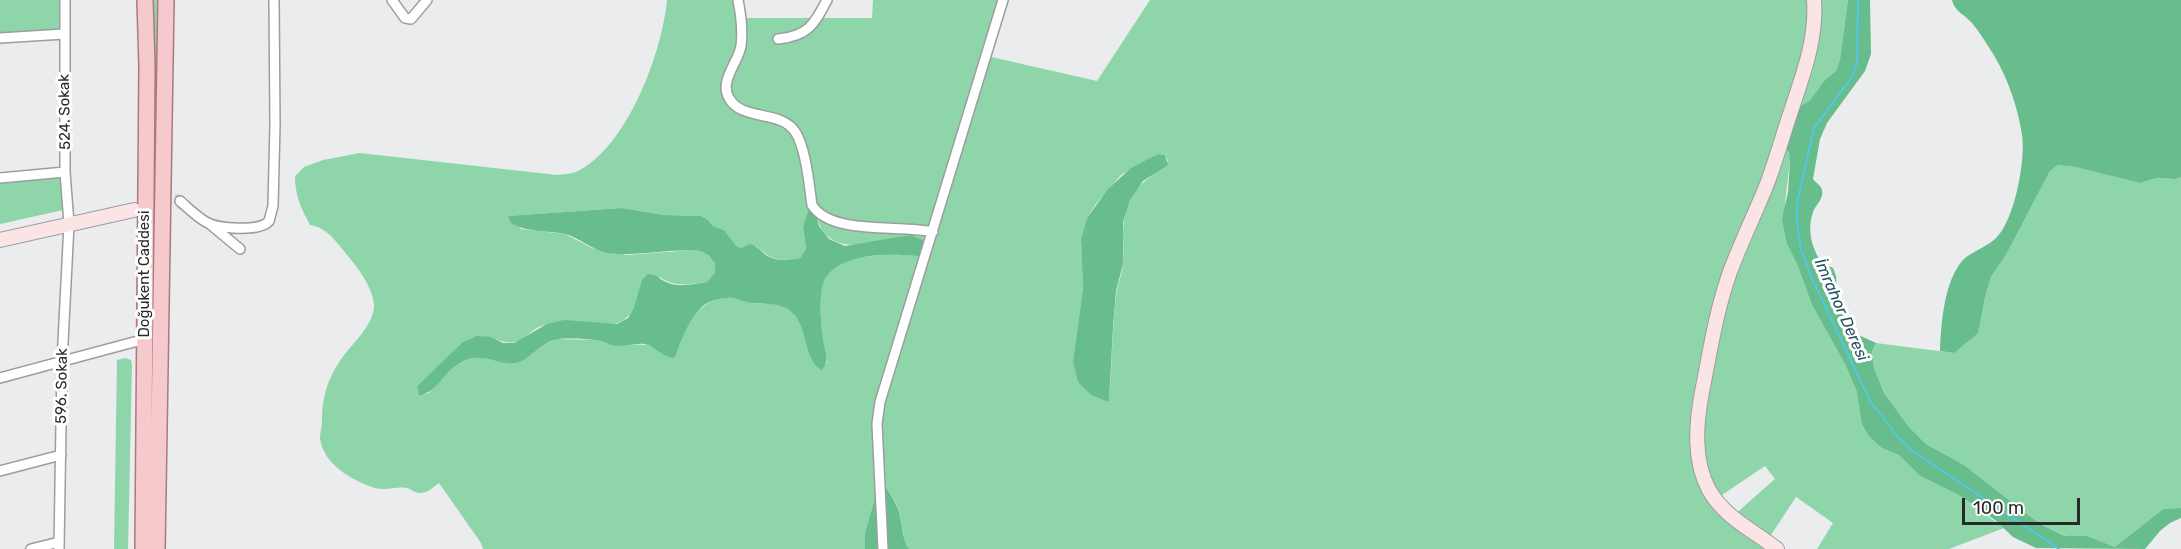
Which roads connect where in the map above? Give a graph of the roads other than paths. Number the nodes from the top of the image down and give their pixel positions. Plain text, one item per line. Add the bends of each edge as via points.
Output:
1 (66, 0) edge
2 (145, 0) edge
3 (166, 0) edge
4 (274, 0) edge
5 (392, 0) edge
6 (427, 0) edge
7 (738, 0) edge
8 (827, 0) edge
9 (1003, 0) edge
10 (1814, 0) edge
11 (64, 34) junction
12 (0, 38) edge
13 (778, 39) dead end
14 (66, 172) junction
15 (0, 178) edge
16 (180, 201) dead end
17 (134, 210) tunnel mouth
18 (69, 224) junction
19 (209, 224) junction
20 (933, 232) junction
21 (0, 240) edge
22 (240, 249) dead end
23 (145, 341) junction
24 (62, 362) junction
25 (0, 378) edge
26 (61, 455) junction
27 (0, 471) edge
28 (59, 545) edge
29 (31, 549) edge
30 (143, 549) edge
31 (157, 549) edge
32 (883, 549) edge
33 (1777, 549) edge

1 - 11 street, 524. Sokak
2 - 23 main road, Doğukent Caddesi
3 - 31 main road, Doğukent Caddesi
4 - 19 street via 271,218 262,227
5 - 6 street via 405,18 411,19
7 - 20 street via 740,49 728,78 728,96 745,111 786,123 795,131 815,210 831,219 875,229
8 - 13 street via 809,29
9 - 20 street
10 - 33 street via 1806,67 1719,309 1697,431 1698,453 1709,491 1736,520
11 - 12 street
11 - 14 street, 524. Sokak
14 - 15 street
14 - 18 street, 524. Sokak
16 - 19 street
17 - 18 street
18 - 21 street
18 - 24 street, 596. Sokak
19 - 22 street
20 - 32 street via 880,402 877,424
23 - 24 street
23 - 30 main road, Doğukent Caddesi
24 - 25 street
24 - 26 street, 596. Sokak
26 - 27 street
26 - 28 street, 596. Sokak
28 - 29 street

